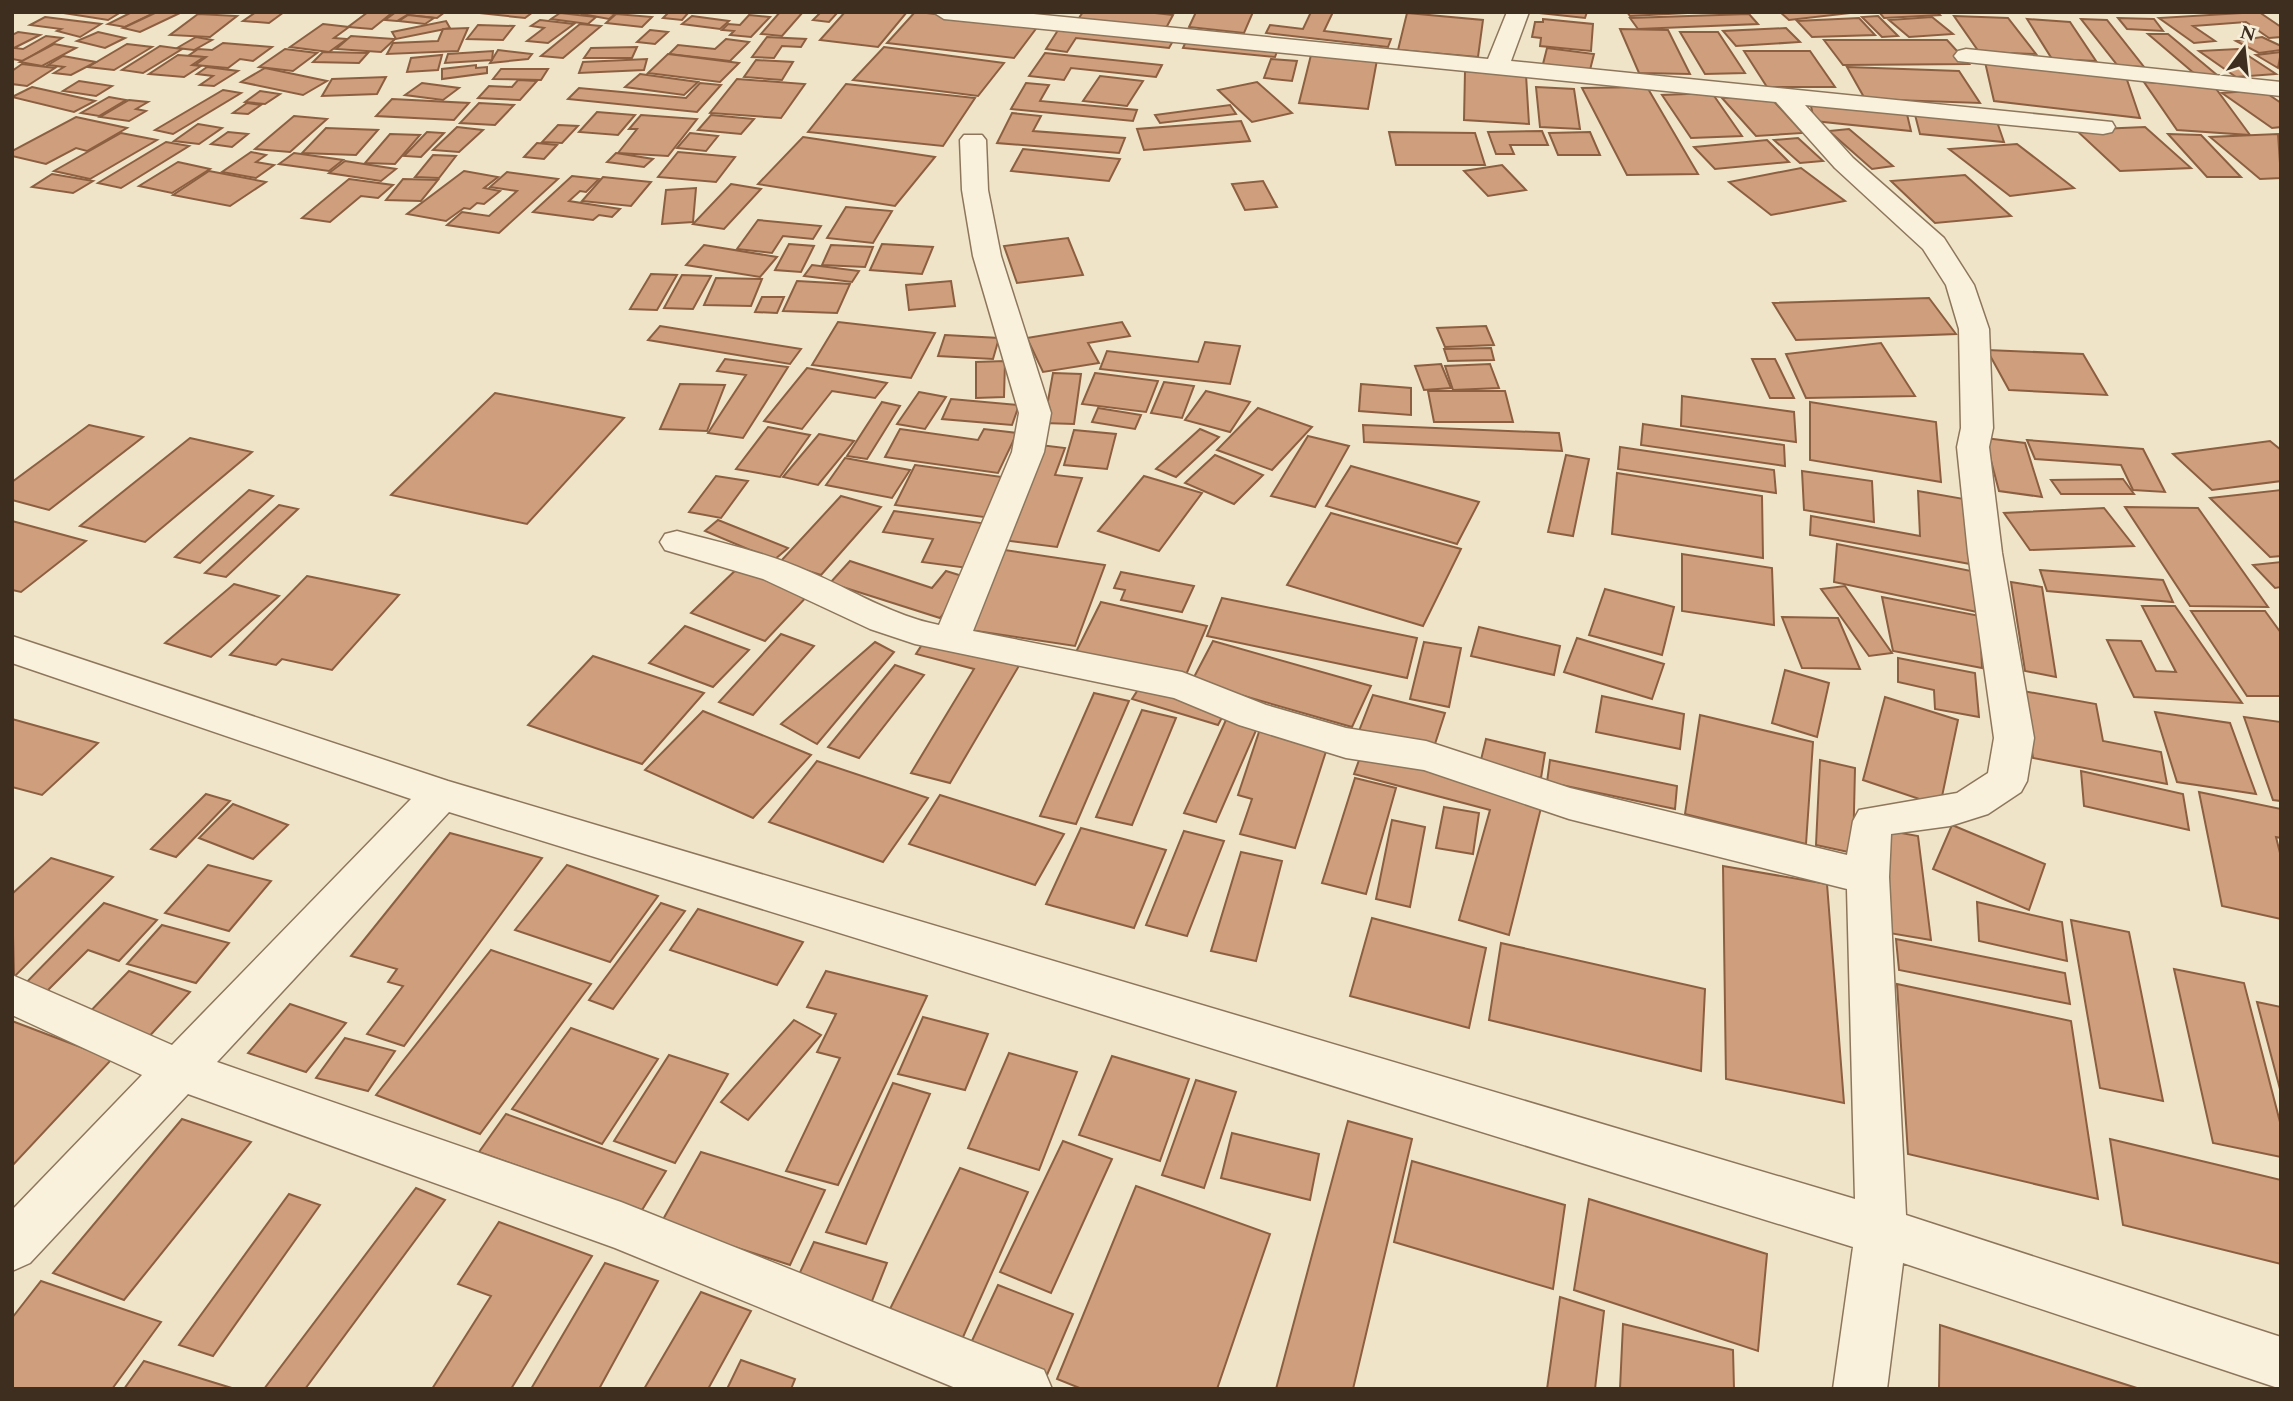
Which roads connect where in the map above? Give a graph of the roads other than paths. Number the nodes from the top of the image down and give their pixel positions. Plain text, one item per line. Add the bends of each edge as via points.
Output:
1 (944, 12) edge
2 (1518, 12) edge
3 (1966, 56) dead end
4 (1497, 67) junction
5 (2281, 89) edge
6 (1783, 95) junction
7 (2104, 127) dead end
8 (973, 140) dead end
9 (677, 541) dead end
10 (951, 640) junction
11 (12, 649) edge
12 (441, 794) junction
13 (1868, 877) junction
14 (12, 994) edge
15 (177, 1069) junction
16 (1881, 1231) junction
17 (12, 1246) edge
18 (2281, 1364) edge
19 (1025, 1389) edge
20 (1860, 1389) edge

1 - 4 street
2 - 4 street
3 - 5 street
4 - 6 street
6 - 7 street
6 - 13 street via 1844,163 1934,244 1960,285 1974,329 1977,428 1973,447 2014,737 2007,781 1975,803 1934,814 1874,821
8 - 10 street via 975,190 987,256 1035,413 1028,452
9 - 10 street via 775,571 925,636
10 - 13 street via 1182,686 1253,715 1346,743 1426,756 1569,803
11 - 12 street
12 - 15 street
12 - 16 street
13 - 16 street
14 - 15 street
15 - 17 street
15 - 19 street via 621,1226
16 - 18 street
16 - 20 street

